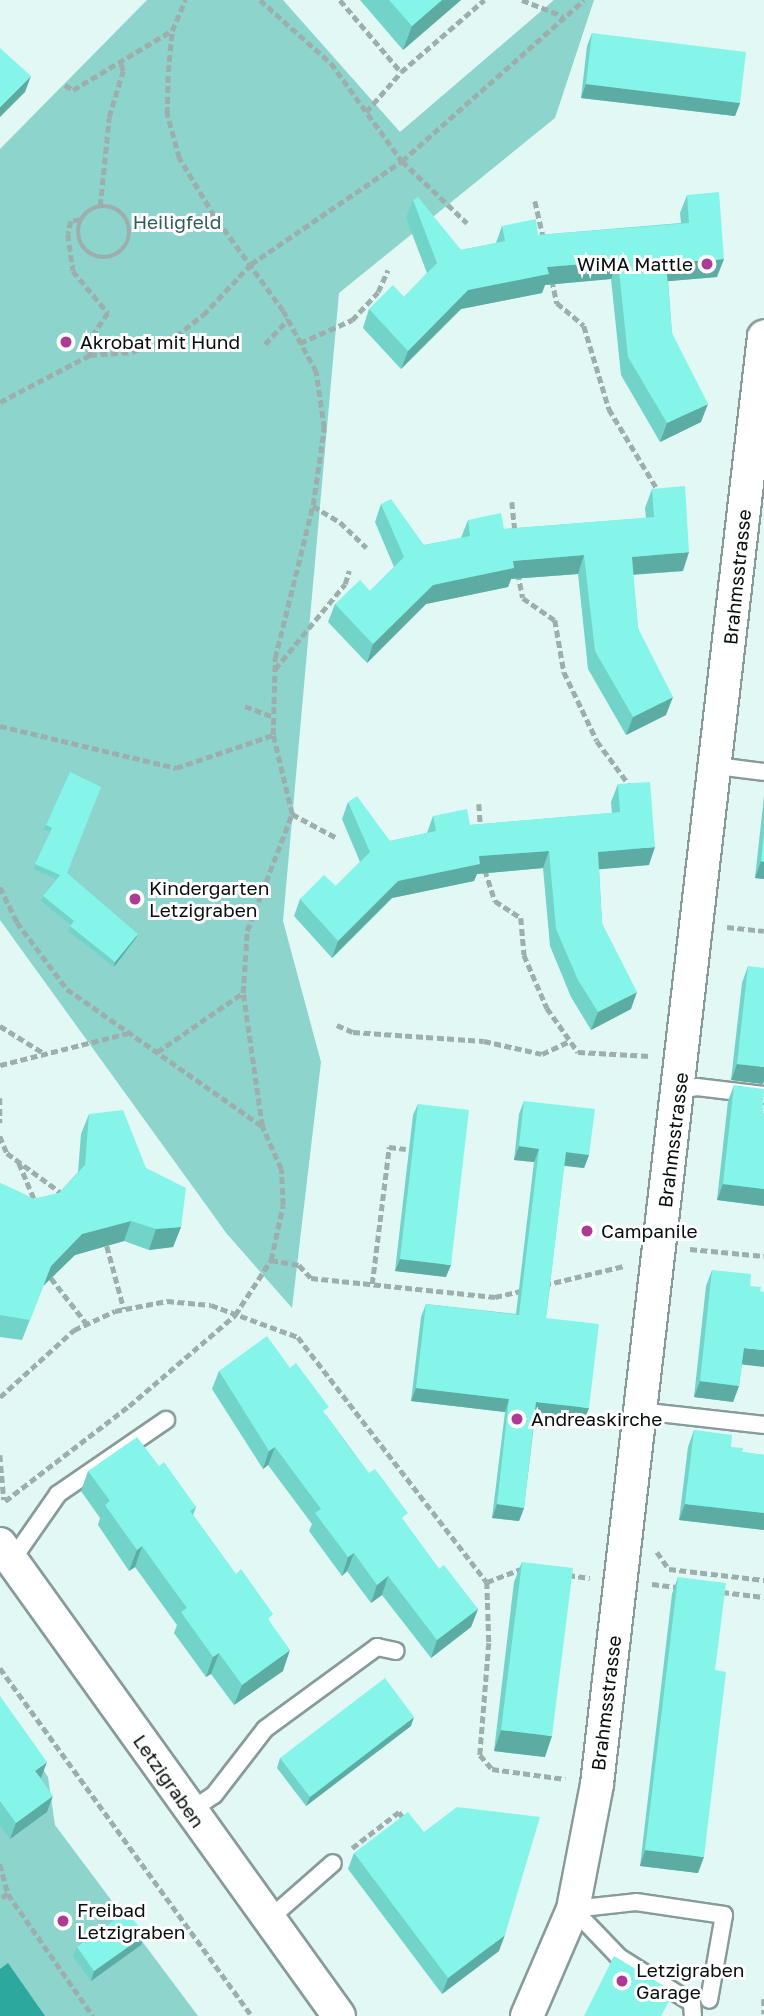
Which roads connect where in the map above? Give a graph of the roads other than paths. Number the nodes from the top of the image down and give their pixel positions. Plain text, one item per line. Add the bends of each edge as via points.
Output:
1 (764, 337) edge
2 (717, 766) junction
3 (764, 772) edge
4 (679, 1090) junction
5 (764, 1095) edge
6 (640, 1411) junction
7 (166, 1419) dead end
8 (764, 1425) edge
9 (6, 1552) edge
10 (396, 1651) dead end
11 (190, 1811) junction
12 (333, 1863) road end
13 (573, 1909) junction
14 (268, 1920) junction
15 (709, 2000) dead end
16 (339, 2016) edge
17 (527, 2016) edge
18 (693, 2016) edge

1 - 2 street, Brahmsstrasse
2 - 3 lane
2 - 4 street, Brahmsstrasse
4 - 5 lane via 697,1087
4 - 6 street, Brahmsstrasse
6 - 8 lane
6 - 13 street, Brahmsstrasse via 583,1875
7 - 9 lane via 58,1494
9 - 11 street, Letzigraben
10 - 11 lane via 377,1647 265,1729 214,1796
11 - 14 street, Letzigraben
12 - 14 lane
13 - 15 lane via 636,1902 724,1915
13 - 17 street, Brahmsstrasse
13 - 18 lane via 619,1956 692,2003
14 - 16 street, Letzigraben

